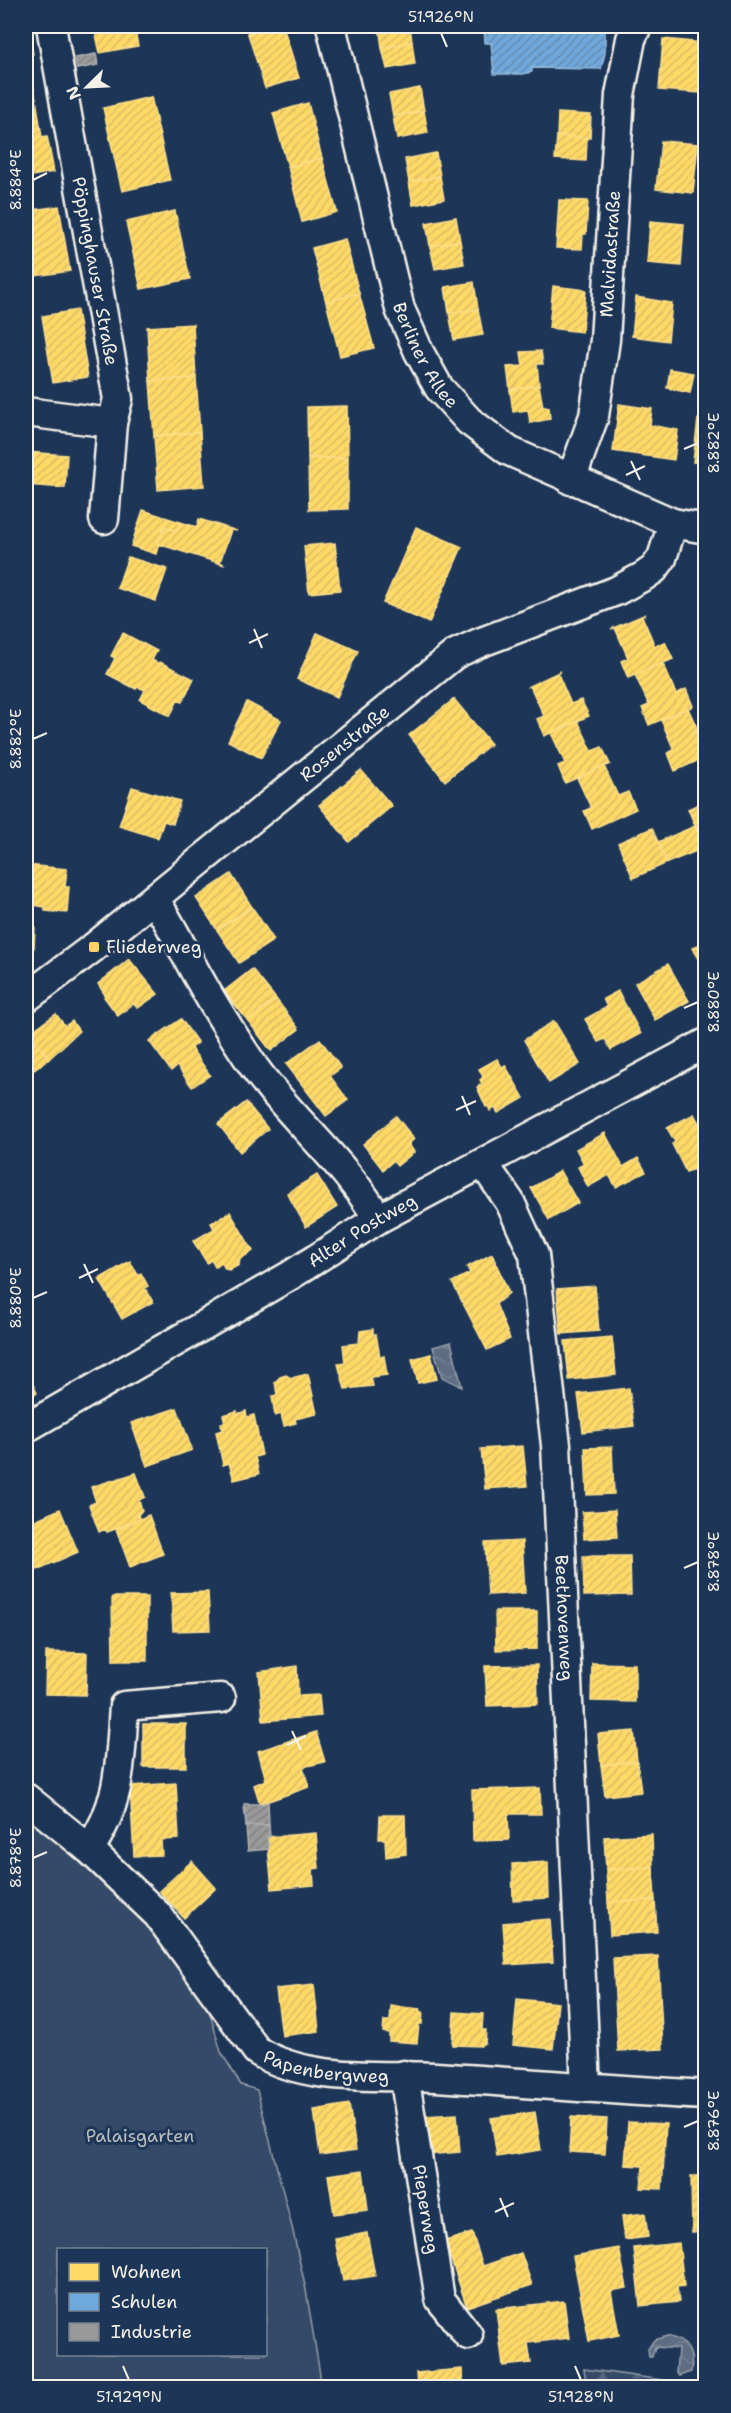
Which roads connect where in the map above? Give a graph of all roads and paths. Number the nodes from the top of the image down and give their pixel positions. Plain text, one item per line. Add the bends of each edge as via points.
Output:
1 (51, 26) edge
2 (331, 26) edge
3 (637, 26) edge
4 (26, 412) edge
5 (112, 423) junction
6 (571, 480) junction
7 (104, 519) dead end
8 (673, 523) junction
9 (705, 528) edge
10 (154, 899) junction
11 (26, 998) edge
12 (705, 1042) edge
13 (483, 1163) junction
14 (378, 1219) junction
15 (26, 1428) edge
16 (221, 1698) dead end
17 (26, 1798) edge
18 (89, 1849) junction
19 (404, 2075) junction
20 (586, 2088) junction
21 (705, 2095) edge
22 (468, 2335) dead end

1 - 5 street, Pöppinghauser Straße via 118,399
2 - 6 street, Berliner Allee via 400,309 419,352 440,388 469,421 509,451
3 - 6 street, Malvidastraße via 620,95 604,340 594,416
4 - 5 street
5 - 7 street, Pöppinghauser Straße
6 - 8 street, Berliner Allee
8 - 9 street, Berliner Allee
8 - 10 street, Rosenstraße via 662,558 654,568 616,591 455,654
10 - 11 street, Rosenstraße
10 - 14 street via 255,1068 351,1180
12 - 13 street, Alter Postweg
13 - 14 street, Alter Postweg
13 - 20 street, Beethovenweg via 510,1202 534,1256 556,1445
14 - 15 street, Alter Postweg via 291,1275
16 - 18 street via 123,1706 119,1780 103,1830
17 - 18 street, Papenbergweg
18 - 19 street, Papenbergweg via 158,1915 257,2051 297,2068 336,2074
19 - 20 street, Papenbergweg
19 - 22 street, Pieperweg via 440,2299
20 - 21 street, Papenbergweg

